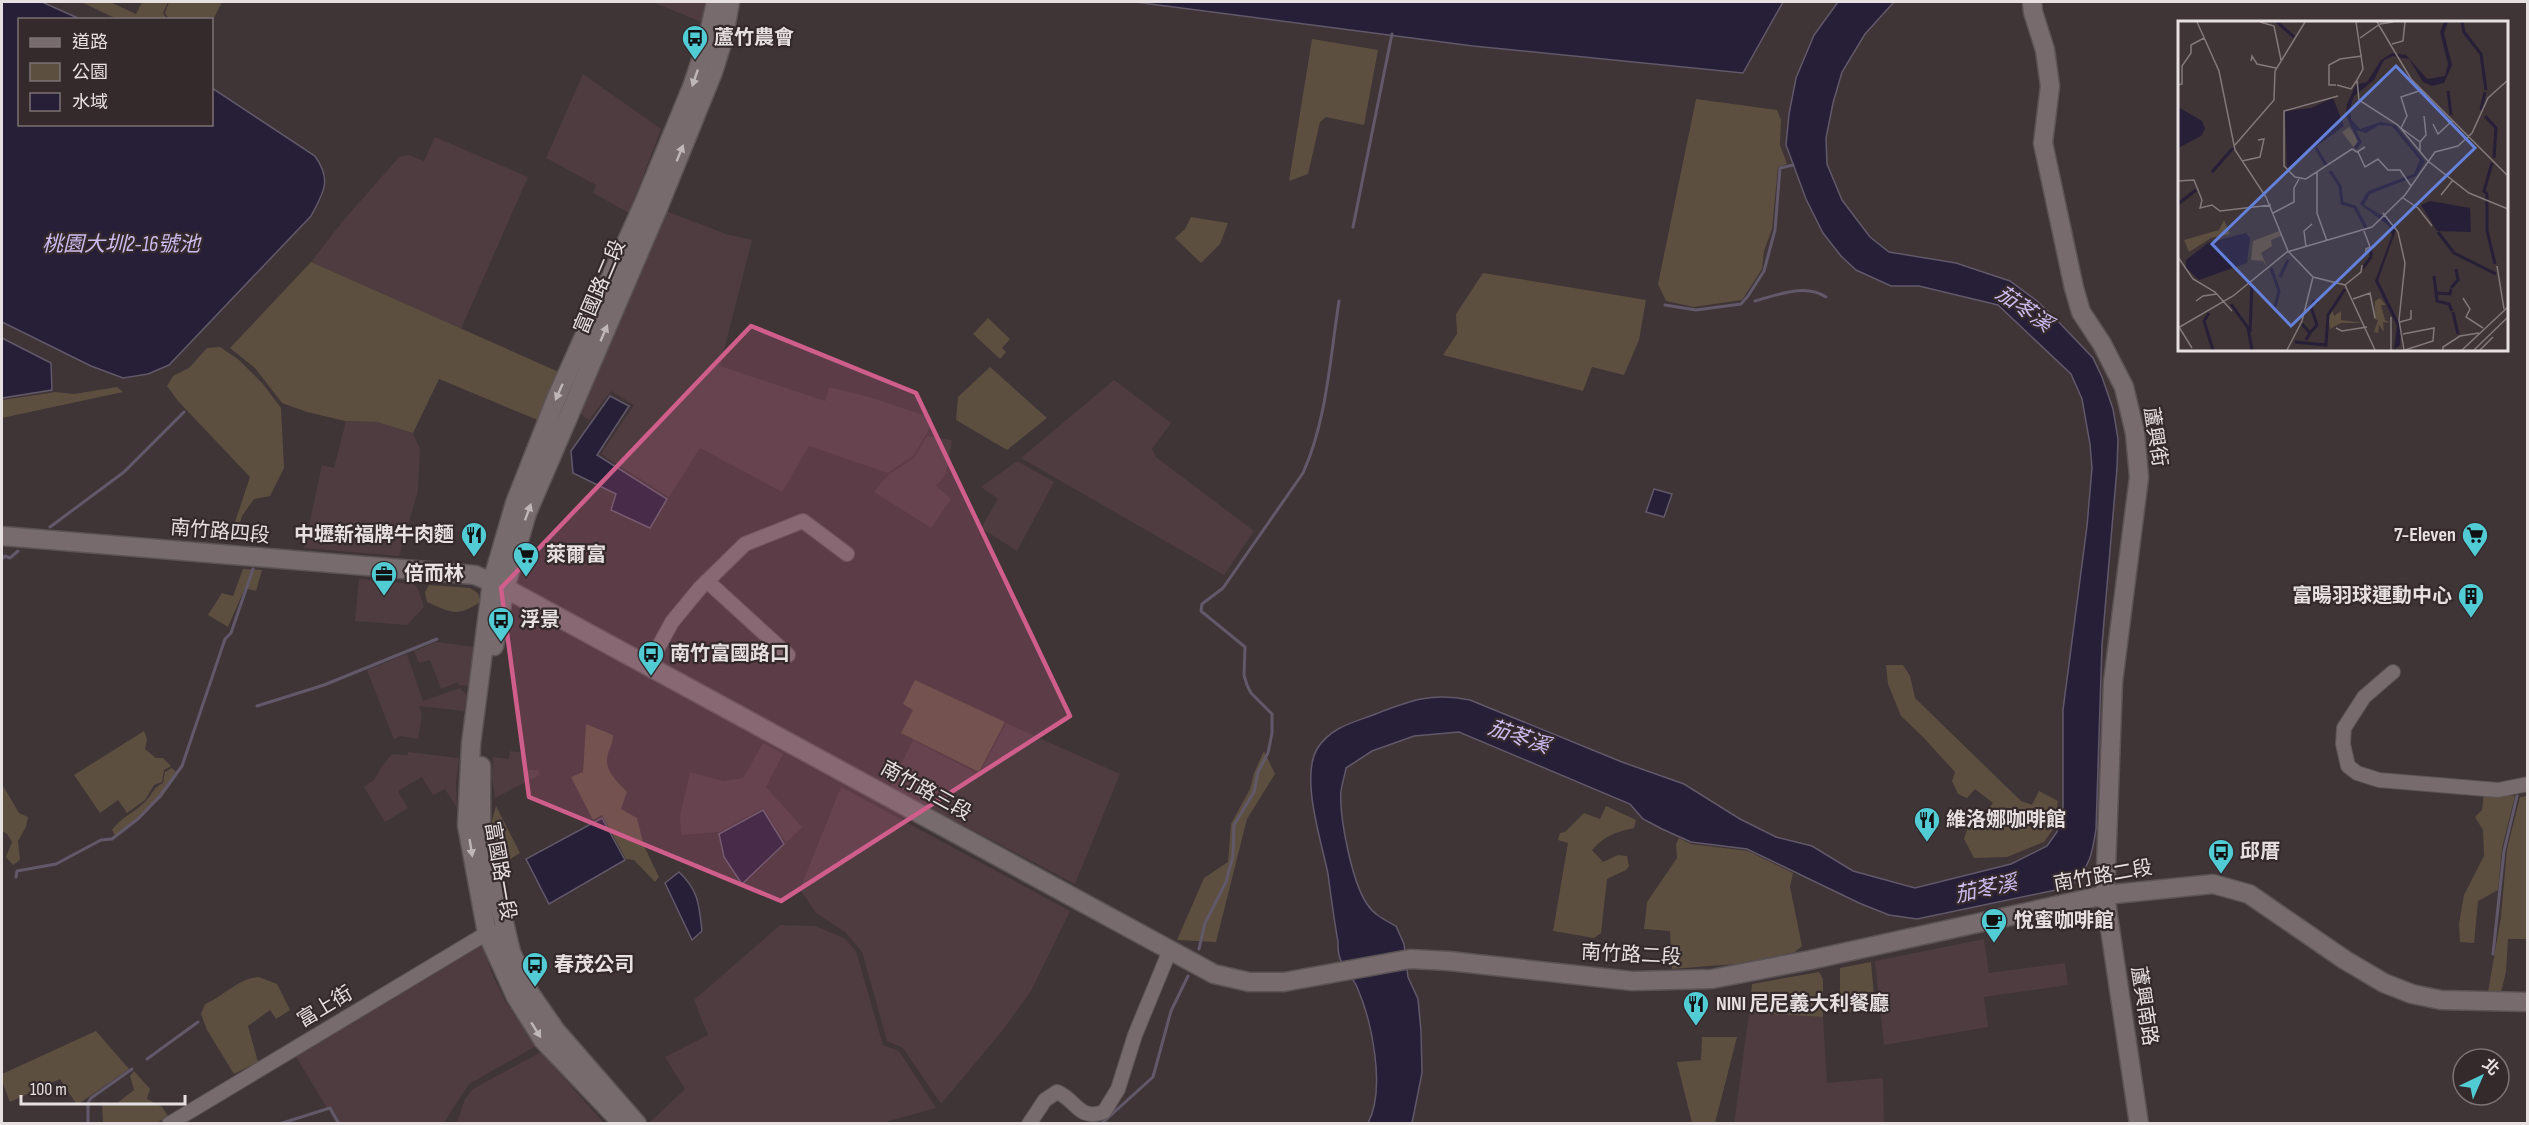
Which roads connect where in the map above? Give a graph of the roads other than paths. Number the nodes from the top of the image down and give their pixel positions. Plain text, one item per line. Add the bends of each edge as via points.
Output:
1 (716, 2) edge
2 (730, 2) edge
3 (2032, 2) edge
4 (2, 536) edge
5 (847, 554) dead end
6 (707, 581) junction
7 (498, 585) junction
8 (788, 655) dead end
9 (648, 666) junction
10 (2393, 672) dead end
11 (2528, 784) edge
12 (2105, 895) junction
13 (496, 931) junction
14 (1170, 950) junction
15 (1410, 959) joint
16 (2528, 1002) edge
17 (169, 1124) edge
18 (623, 1124) edge
19 (637, 1124) edge
20 (1029, 1124) edge
21 (2139, 1124) edge

1 -> 7 street, 富國路二段 via 692,87 515,503
7 -> 2 street, 富國路二段 via 713,72
3 - 12 street, 蘆興街 via 2050,86 2043,143 2074,288 2081,312 2124,387 2135,433 2139,477 2113,682
4 - 7 street, 南竹路四段 via 475,575
5 - 6 street via 803,521 745,544
6 - 8 street
6 - 9 street via 672,622
7 - 9 street, 南竹路三段
7 - 13 street, 富國路一段 via 482,746 481,825
9 - 14 street, 南竹路三段
10 - 11 street via 2364,697 2344,728 2348,766 2379,780 2498,790
12 - 15 street, 南竹路二段 via 1712,979 1632,981
12 - 16 street, 南竹路二段 via 2189,885 2234,888 2249,894 2345,960 2412,994 2442,1000
12 - 21 street, 蘆興南路
13 - 17 street, 富上街
13 -> 18 street, 富國路一段 via 516,997 543,1040
13 - 19 street, 富國路一段 via 511,952 529,992 578,1057
14 - 15 street, 南竹路三段 via 1214,974 1249,982 1284,982
14 - 20 street via 1118,1089 1104,1112 1092,1116 1085,1113 1058,1092 1045,1100

